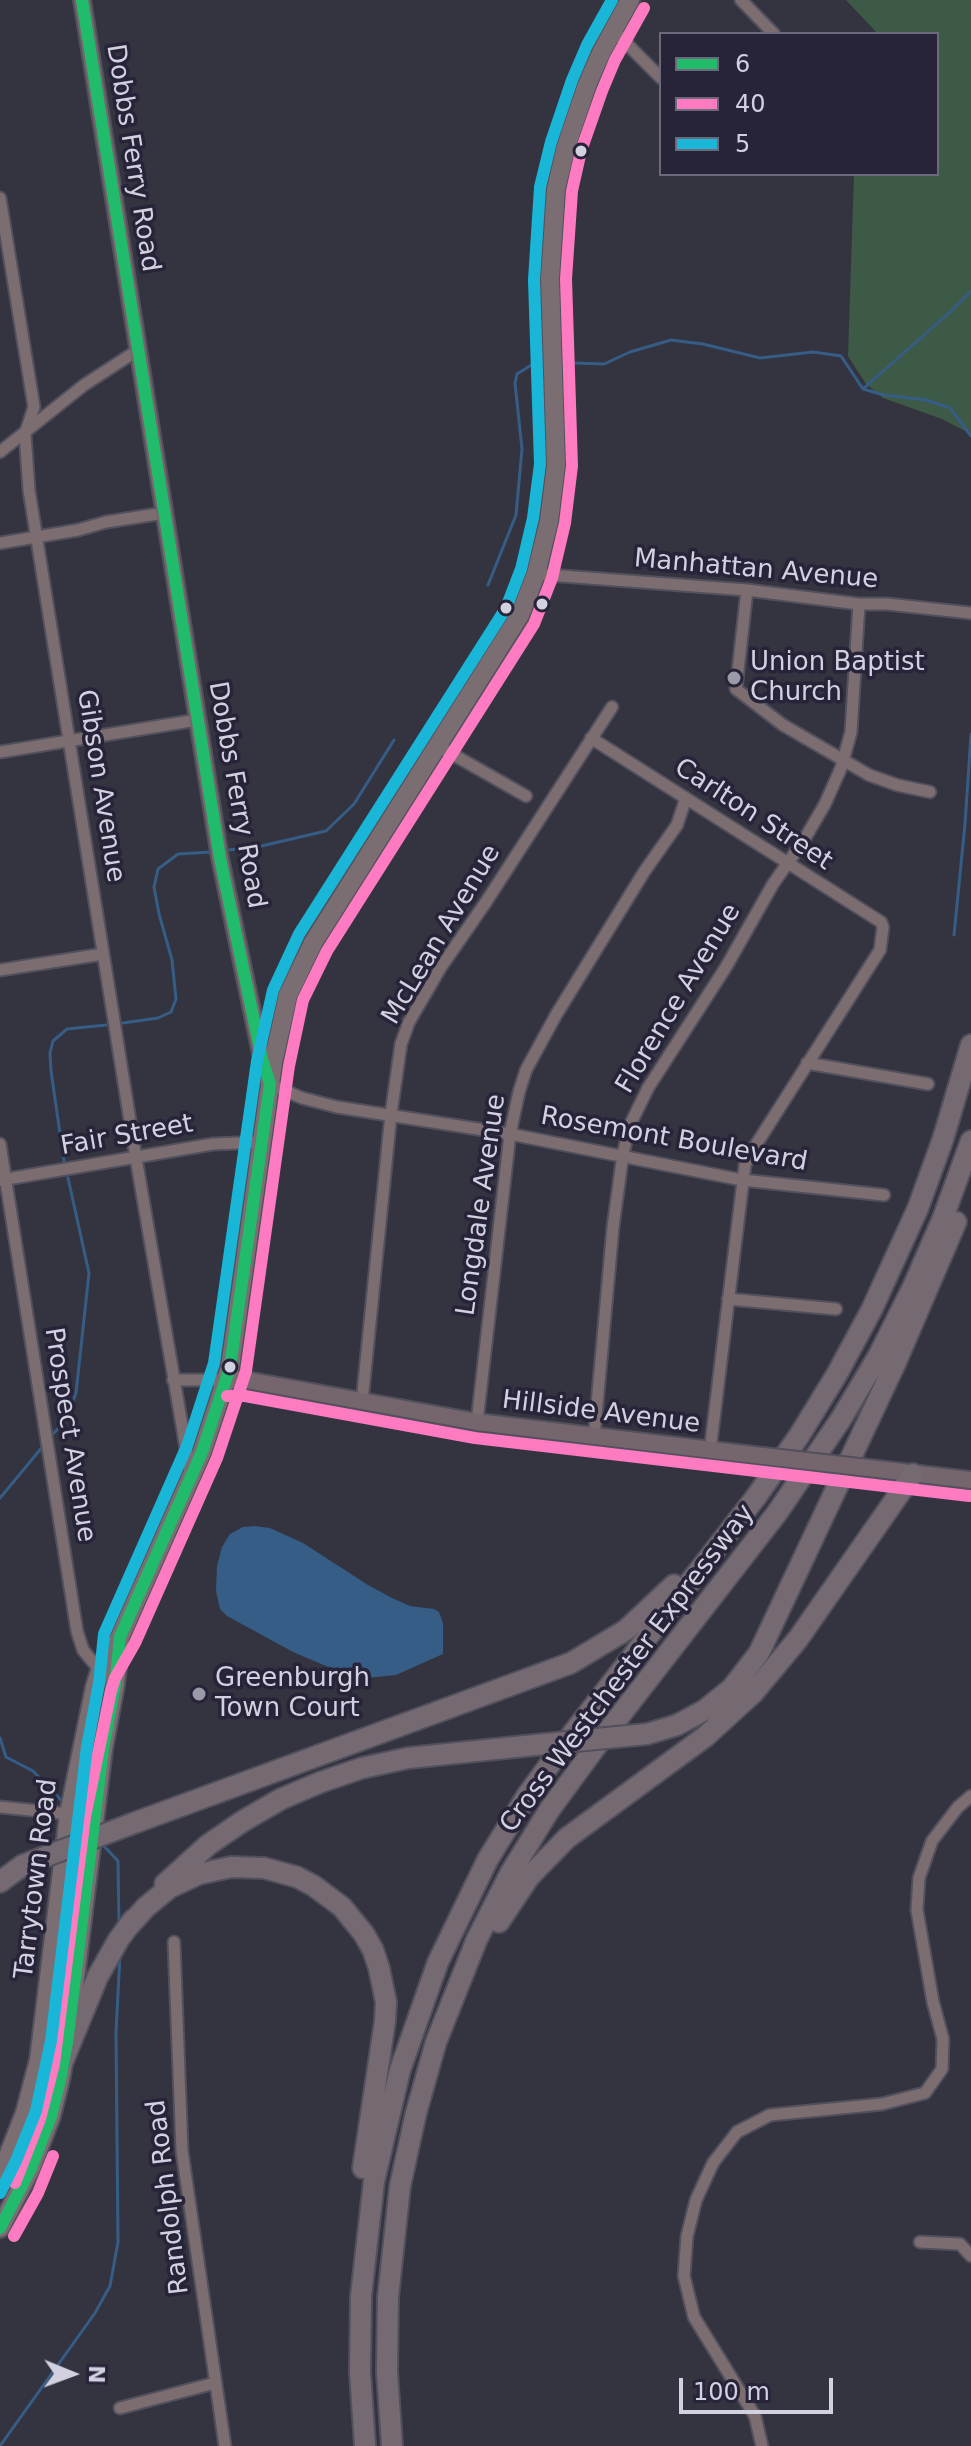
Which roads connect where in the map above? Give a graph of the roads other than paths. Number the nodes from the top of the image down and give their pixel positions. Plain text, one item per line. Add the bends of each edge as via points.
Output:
1 (82, 0) edge
2 (630, 0) edge
3 (741, 0) edge
4 (613, 30) junction
5 (772, 32) edge
6 (659, 76) edge
7 (0, 198) edge
8 (138, 350) junction
9 (27, 430) junction
10 (0, 452) edge
11 (164, 513) junction
12 (37, 535) junction
13 (0, 543) edge
14 (536, 574) junction
15 (747, 590) junction
16 (859, 604) junction
17 (971, 613) edge
18 (612, 707) dead end
19 (197, 720) junction
20 (591, 738) junction
21 (71, 741) junction
22 (438, 746) junction
23 (0, 752) edge
24 (843, 758) junction
25 (930, 792) dead end
26 (526, 796) dead end
27 (686, 798) junction
28 (788, 863) junction
29 (103, 954) junction
30 (0, 970) edge
31 (971, 1045) edge
32 (807, 1063) junction
33 (270, 1084) junction
34 (928, 1084) dead end
35 (391, 1114) junction
36 (510, 1134) junction
37 (971, 1141) edge
38 (262, 1142) junction
39 (0, 1144) edge
40 (623, 1154) junction
41 (136, 1158) junction
42 (971, 1179) edge
43 (2, 1180) edge
44 (742, 1180) junction
45 (884, 1195) dead end
46 (728, 1299) junction
47 (836, 1309) dead end
48 (173, 1380) junction
49 (227, 1380) junction
50 (362, 1402) junction
51 (477, 1422) junction
52 (594, 1438) junction
53 (710, 1451) junction
54 (913, 1474) junction
55 (191, 1477) junction
56 (971, 1480) edge
57 (756, 1497) junction
58 (120, 1637) junction
59 (100, 1671) junction
60 (115, 1685) junction
61 (971, 1796) edge
62 (0, 1807) edge
63 (94, 1812) junction
64 (69, 1814) junction
65 (0, 1882) edge
66 (127, 1928) junction
67 (174, 1942) dead end
68 (436, 2042) junction
69 (63, 2061) junction
70 (0, 2177) edge
71 (0, 2228) edge
72 (920, 2242) dead end
73 (971, 2256) edge
74 (360, 2372) junction
75 (215, 2383) junction
76 (120, 2408) dead end
77 (225, 2446) edge
78 (365, 2446) edge
79 (392, 2446) edge
80 (762, 2446) edge

1 - 8 main road, Dobbs Ferry Road
2 - 4 main road, Tarrytown Road
3 - 5 street
4 - 6 street
4 - 14 main road, Tarrytown Road via 580,103 555,196 550,288 556,465
7 - 9 street, Gibson Avenue via 34,407
8 - 9 street
8 - 11 main road, Dobbs Ferry Road
9 - 10 street
9 - 12 street, Gibson Avenue
11 - 12 street
11 - 19 main road, Dobbs Ferry Road
12 - 13 street
12 - 21 street, Gibson Avenue
14 - 15 street, Manhattan Avenue
14 - 22 main road, Tarrytown Road via 520,615
15 - 16 street, Manhattan Avenue
15 - 24 street via 736,689 783,725
16 - 17 street, Manhattan Avenue
16 - 24 street, Florence Avenue via 851,732
18 - 20 street, McLean Avenue
19 - 21 street
19 - 33 main road, Dobbs Ferry Road via 220,858
20 - 27 street, Carlton Street
20 - 35 street, McLean Avenue via 409,1022 397,1061
21 - 23 street
21 - 29 street, Gibson Avenue
22 - 26 street
22 - 33 main road, Tarrytown Road via 303,959 283,1012
24 - 25 street via 869,775
24 - 28 street, Florence Avenue via 825,804
27 - 28 street, Carlton Street
27 - 36 street, Longdale Avenue via 677,825 526,1070
28 - 32 street, Carlton Street via 881,922 883,935 880,950
28 - 40 street, Florence Avenue via 648,1088
29 - 30 street
29 - 41 street, Gibson Avenue
31 - 57 highway, Cross Westchester Expressway via 939,1151 888,1276 837,1374
32 - 34 street
32 - 44 street via 752,1151
33 - 35 street, Rosemont Boulevard via 337,1107
33 - 38 main road, Tarrytown Road
35 - 36 street, Rosemont Boulevard
35 - 50 street, McLean Avenue
36 - 40 street, Rosemont Boulevard
36 - 51 street, Longdale Avenue
37 - 68 highway, Cross Westchester Expressway via 923,1265 860,1388 785,1503 537,1830 477,1939
38 - 41 street, Fair Street via 213,1144
38 - 49 main road, Tarrytown Road
39 - 43 street, Prospect Avenue
40 - 44 street, Rosemont Boulevard
40 - 52 street, Florence Avenue
41 - 43 street, Fair Street
41 - 48 street, Gibson Avenue
42 - 66 highway, bridge via 912,1327 759,1653 732,1688 705,1710 647,1734 396,1761 301,1790 208,1845 161,1887
43 - 59 street, Prospect Avenue via 77,1631 83,1650
44 - 45 street, Rosemont Boulevard
44 - 46 street
46 - 47 street
46 - 53 street
48 - 49 street
48 - 55 street, Gibson Avenue
49 - 50 main road, Hillside Avenue
49 - 55 main road, Tarrytown Road
50 - 51 main road, Hillside Avenue
51 - 52 main road, Hillside Avenue
52 - 53 main road, Hillside Avenue
53 - 54 main road, Hillside Avenue, bridge
54 - 56 main road, Hillside Avenue
54 - 68 highway via 798,1639 753,1693 706,1736 581,1826 529,1877
55 - 58 main road, Tarrytown Road
57 - 65 highway, bridge via 642,1616 589,1653 23,1865
57 - 74 highway, Cross Westchester Expressway via 528,1794 453,1928 411,2034 381,2144 364,2258
58 - 59 main road, Tarrytown Road
58 - 60 main road, Tarrytown Road
59 - 60 street, Prospect Avenue
59 - 64 main road, Tarrytown Road
60 - 63 main road, Tarrytown Road
61 - 80 street via 932,1841 919,1878 917,1910 943,2039 942,2069 925,2093 882,2104 770,2115 737,2132 713,2163 696,2200 684,2276 694,2317 755,2416
62 - 64 street
63 - 64 street
63 - 69 main road, Tarrytown Road
64 - 70 main road, Tarrytown Road via 39,2060
66 - 69 highway via 98,1976
66 - 74 highway via 176,1884 215,1870 248,1867 280,1872 314,1886 342,1907 364,1934 386,2002 353,2256 351,2290
67 - 75 street, Randolph Road via 180,2131
68 - 79 highway, Cross Westchester Expressway via 407,2150 391,2260 387,2372
69 - 71 main road, Tarrytown Road via 38,2151
72 - 73 street via 960,2244
74 - 78 highway, Cross Westchester Expressway
75 - 76 street
75 - 77 street, Randolph Road

